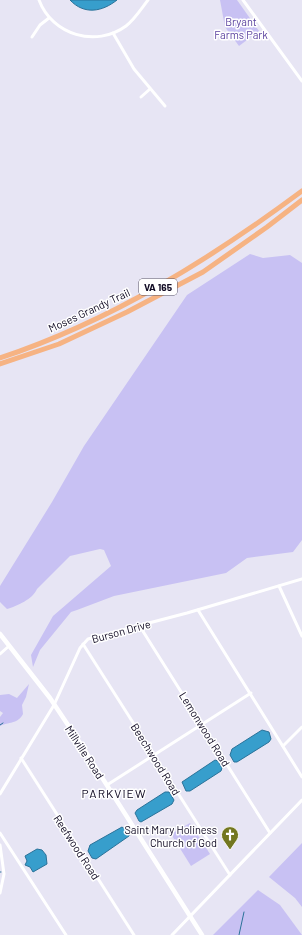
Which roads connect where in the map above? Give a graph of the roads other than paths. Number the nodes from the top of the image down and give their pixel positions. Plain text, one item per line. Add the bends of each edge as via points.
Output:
1 (39, 0) edge
2 (148, 0) edge
3 (243, 0) edge
4 (49, 18) junction
5 (113, 32) junction
6 (32, 37) dead end
7 (302, 81) edge
8 (150, 90) junction
9 (141, 97) dead end
10 (165, 106) dead end
11 (302, 191) edge
12 (302, 200) edge
13 (0, 358) edge
14 (0, 364) edge
15 (302, 579) edge
16 (279, 586) junction
17 (198, 610) junction
18 (139, 625) junction
19 (0, 634) edge
20 (302, 636) edge
21 (83, 644) junction
22 (9, 646) junction
23 (0, 654) edge
24 (251, 693) junction
25 (54, 705) junction
26 (202, 724) junction
27 (302, 727) edge
28 (283, 746) junction
29 (154, 755) junction
30 (21, 758) junction
31 (302, 777) edge
32 (107, 785) junction
33 (0, 794) edge
34 (302, 800) edge
35 (0, 833) edge
36 (270, 833) junction
37 (0, 845) edge
38 (230, 875) junction
39 (0, 893) edge
40 (190, 916) junction
41 (66, 935) edge
42 (134, 935) edge
43 (172, 935) edge
44 (202, 935) edge

1 - 4 street
2 - 5 street via 131,21
3 - 7 street
4 - 5 street via 61,28 80,36 93,37
4 - 6 street via 40,25
5 - 8 street via 127,60
8 - 9 street
8 - 10 street
11 - 13 main road, Moses Grandy Trail / VA 165 via 201,262 128,304 30,348
12 - 14 main road, Moses Grandy Trail / VA 165 via 203,272 59,344
15 - 16 street, Burson Drive
16 - 17 street, Burson Drive
16 - 20 street
17 - 18 street, Burson Drive
17 - 24 street
18 - 21 street, Burson Drive via 93,638
18 - 26 street, Lemonwood Road
19 - 22 street, Millville Road
21 - 25 street, Burson Drive
21 - 29 street, Beechwood Road
22 - 23 street
22 - 25 street, Millville Road
24 - 26 street
24 - 28 street
25 - 30 street, Burson Drive
25 - 32 street, Millville Road
26 - 29 street
26 - 36 street, Lemonwood Road
27 - 28 street
28 - 31 street
29 - 32 street
29 - 38 street, Beechwood Road
30 - 33 street, Burson Drive
30 - 42 street, Reefwood Road
32 - 40 street, Millville Road
34 - 36 street
35 - 41 street
36 - 38 street
37 - 39 street via 4,874
38 - 40 street
40 - 43 street
40 - 44 street, Millville Road

